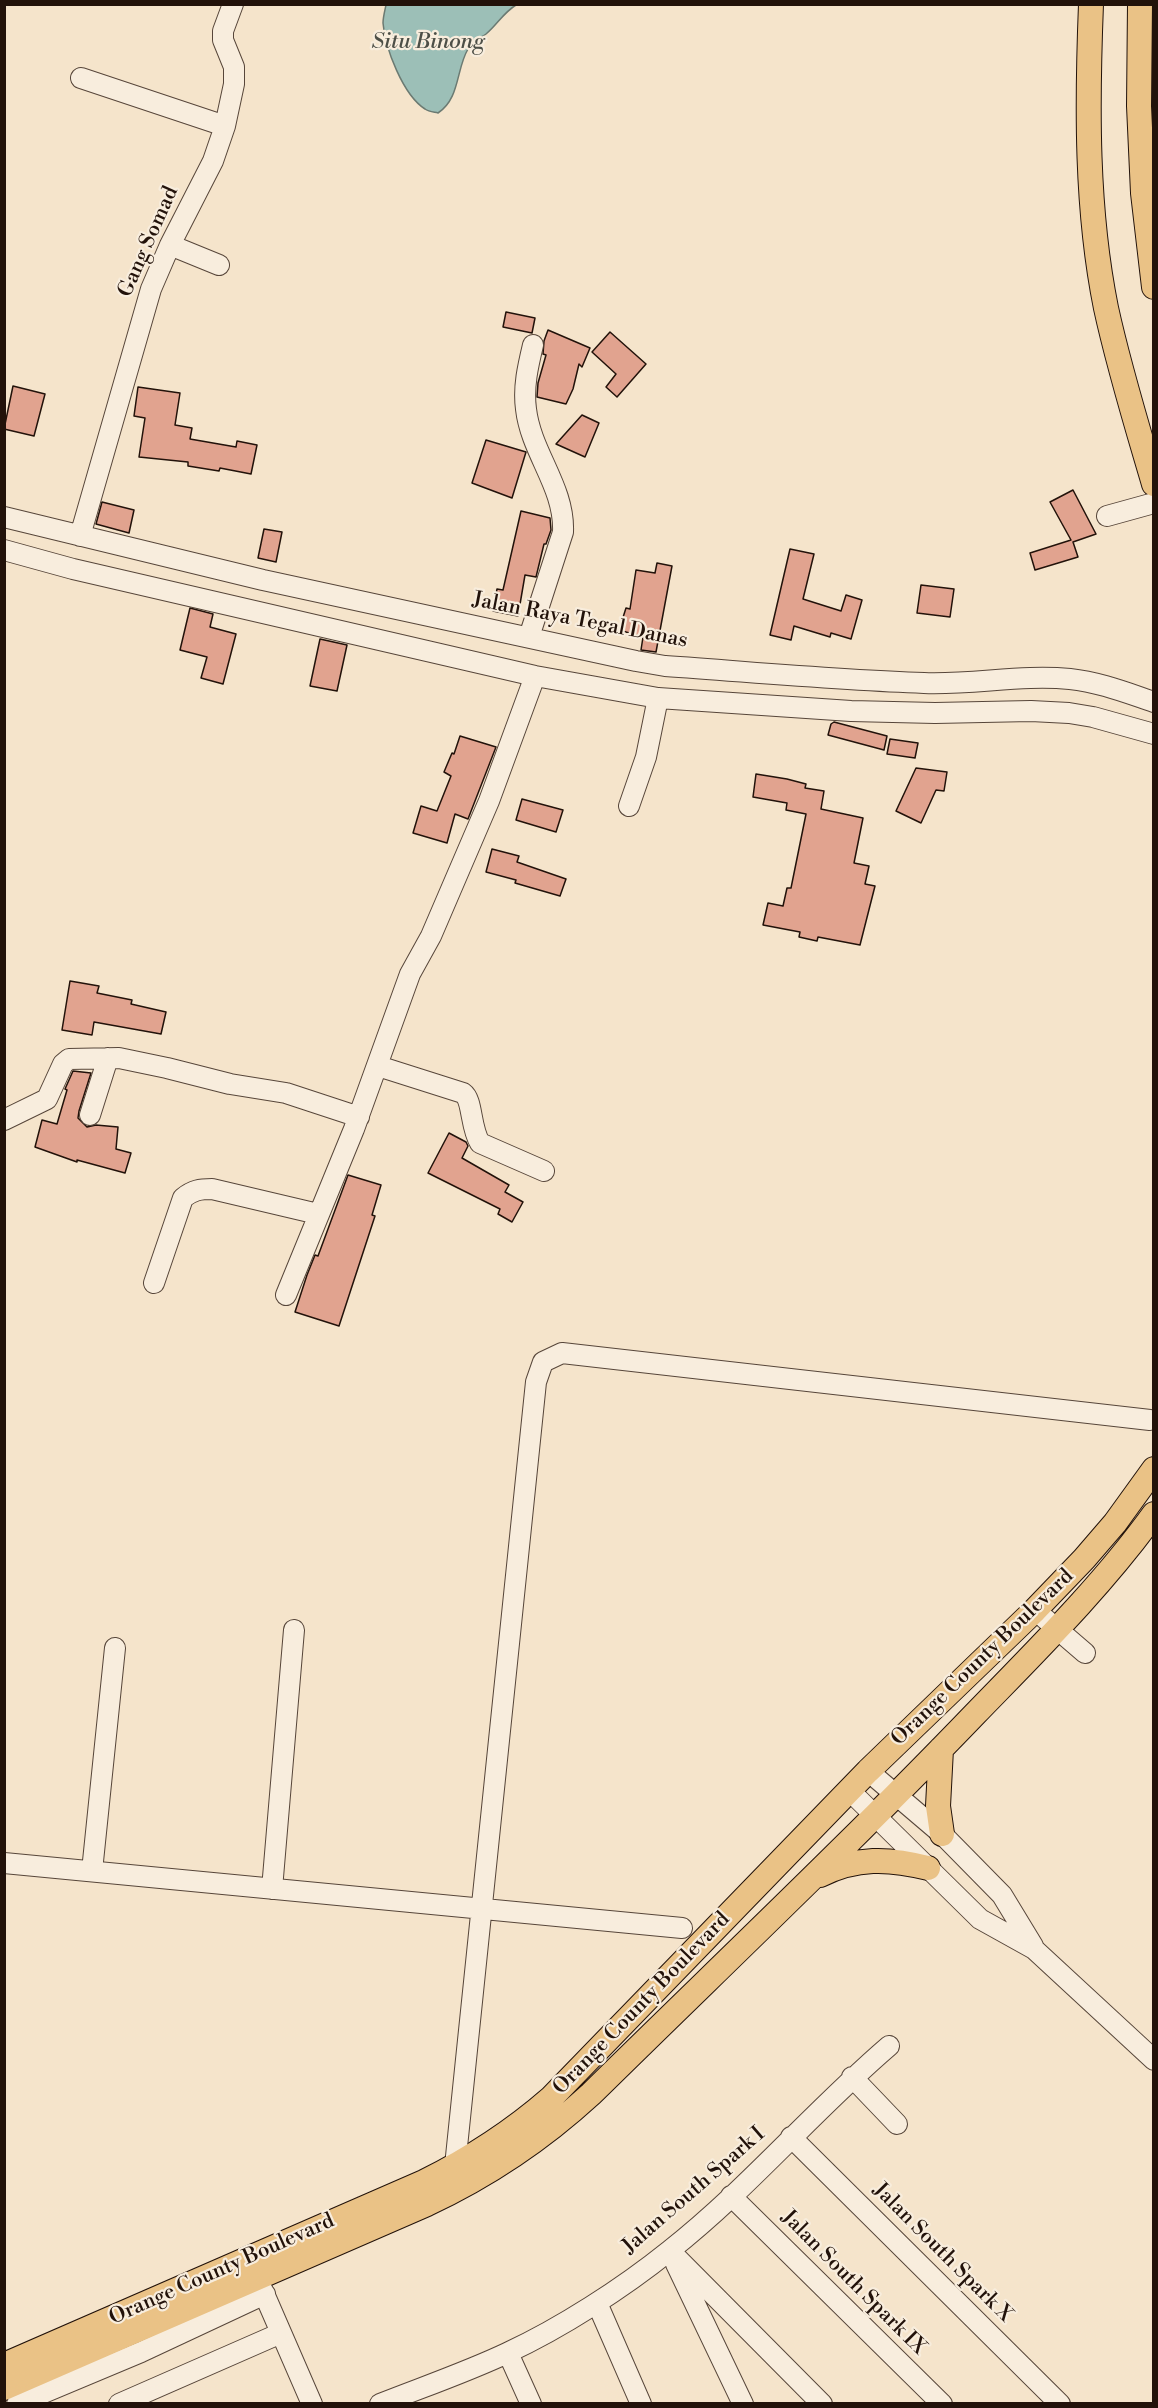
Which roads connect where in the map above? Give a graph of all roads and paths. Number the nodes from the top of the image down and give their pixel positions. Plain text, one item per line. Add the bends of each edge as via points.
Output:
1 (233, 4) edge
2 (1091, 4) edge
3 (1140, 4) edge
4 (81, 78) dead end
5 (1146, 106) edge
6 (225, 126) junction
7 (170, 245) junction
8 (219, 265) dead end
9 (1154, 287) edge
10 (533, 345) dead end
11 (1154, 484) edge
12 (1154, 503) edge
13 (1107, 516) dead end
14 (4, 517) edge
15 (80, 536) junction
16 (4, 550) edge
17 (263, 580) junction
18 (256, 611) junction
19 (529, 637) junction
20 (609, 656) junction
21 (535, 676) junction
22 (603, 689) junction
23 (658, 698) junction
24 (1154, 702) edge
25 (1154, 734) edge
26 (629, 806) dead end
27 (108, 1058) junction
28 (378, 1066) junction
29 (90, 1115) dead end
30 (359, 1117) junction
31 (4, 1120) edge
32 (544, 1171) dead end
33 (318, 1214) junction
34 (154, 1283) dead end
35 (286, 1295) dead end
36 (1150, 1420) dead end
37 (1154, 1469) edge
38 (1154, 1514) edge
39 (1035, 1610) junction
40 (1058, 1628) junction
41 (294, 1630) dead end
42 (115, 1648) dead end
43 (1085, 1653) dead end
44 (942, 1749) junction
45 (868, 1771) junction
46 (849, 1790) junction
47 (895, 1795) junction
48 (875, 1816) junction
49 (942, 1834) junction
50 (4, 1863) edge
51 (927, 1868) junction
52 (92, 1871) junction
53 (807, 1882) junction
54 (272, 1889) junction
55 (482, 1909) junction
56 (682, 1928) dead end
57 (1034, 1948) junction
58 (889, 2046) dead end
59 (1154, 2060) edge
60 (852, 2077) junction
61 (897, 2124) dead end
62 (791, 2137) junction
63 (455, 2166) junction
64 (731, 2196) junction
65 (670, 2251) junction
66 (258, 2277) junction
67 (597, 2303) junction
68 (281, 2333) junction
69 (508, 2353) junction
70 (13, 2388) edge
71 (416, 2397) edge
72 (119, 2403) edge
73 (312, 2403) edge
74 (380, 2403) edge
75 (531, 2403) edge
76 (641, 2403) edge
77 (743, 2403) edge
78 (822, 2403) edge
79 (942, 2403) edge
80 (1060, 2403) edge

1 - 6 street, Gang Somad via 223,31 234,67
2 - 11 main road via 1090,165 1094,220 1106,307
3 - 5 main road
4 - 6 street
5 - 9 main road via 1143,193
6 - 7 street, Gang Somad via 213,161
7 - 8 street
7 - 15 street, Gang Somad via 151,289
10 - 19 street via 526,376 526,409 564,517 563,532
12 - 13 street
14 - 15 street, Jalan Raya Tegal Danas
15 - 17 street, Jalan Raya Tegal Danas
16 - 18 street
17 - 18 street
17 - 19 street, Jalan Raya Tegal Danas
18 - 21 street
19 - 20 street, Jalan Raya Tegal Danas
20 - 22 street
20 - 24 street, Jalan Raya Tegal Danas via 665,666 869,681 940,684 1072,679
21 - 22 street
21 - 28 street via 489,801 431,936 410,974
22 - 23 street
23 - 25 street via 851,711 1069,713
23 - 26 street via 646,757
27 - 29 street
27 - 30 street via 286,1092
27 - 31 street via 69,1059 47,1099
28 - 30 street
28 - 32 street via 463,1093 469,1099 471,1123 480,1143
30 - 33 street
33 - 34 street via 212,1189 192,1191 183,1198
33 - 35 street
36 - 55 street via 562,1353 543,1362 536,1382
37 - 39 main road, Orange County Boulevard via 1115,1523
38 - 40 main road, Orange County Boulevard
39 - 40 street
39 - 45 main road, Orange County Boulevard
40 - 43 street
40 - 44 main road, Orange County Boulevard
41 - 54 street
42 - 52 street
44 - 47 main road, Orange County Boulevard
44 - 49 main road via 938,1806
45 - 46 main road, Orange County Boulevard
45 - 47 street
46 - 48 street
46 - 63 main road, Orange County Boulevard via 551,2098 521,2124
47 - 48 main road, Orange County Boulevard
47 - 49 street
48 - 51 street
48 - 53 main road, Orange County Boulevard
49 - 57 street via 1002,1895
50 - 52 street
51 - 53 main road via 897,1860 866,1860 835,1867
51 - 57 street via 980,1919
52 - 54 street
53 - 66 main road, Orange County Boulevard via 591,2094 533,2144 452,2193
54 - 55 street
55 - 56 street
55 - 63 street
57 - 59 street
58 - 60 street, Jalan South Spark I
60 - 61 street
60 - 62 street, Jalan South Spark I
62 - 64 street, Jalan South Spark I
62 - 80 street, Jalan South Spark X
63 - 66 main road, Orange County Boulevard
64 - 65 street, Jalan South Spark I
64 - 79 street, Jalan South Spark IX
65 - 67 street, Jalan South Spark I
65 - 77 street
65 - 78 street
66 - 68 street
66 - 70 main road, Orange County Boulevard
66 - 70 street via 141,2352
67 - 69 street, Jalan South Spark I
67 - 76 street
68 - 72 street
68 - 73 street
69 - 71 street, Jalan South Spark I
69 - 75 street
71 - 74 street, Jalan South Spark I

